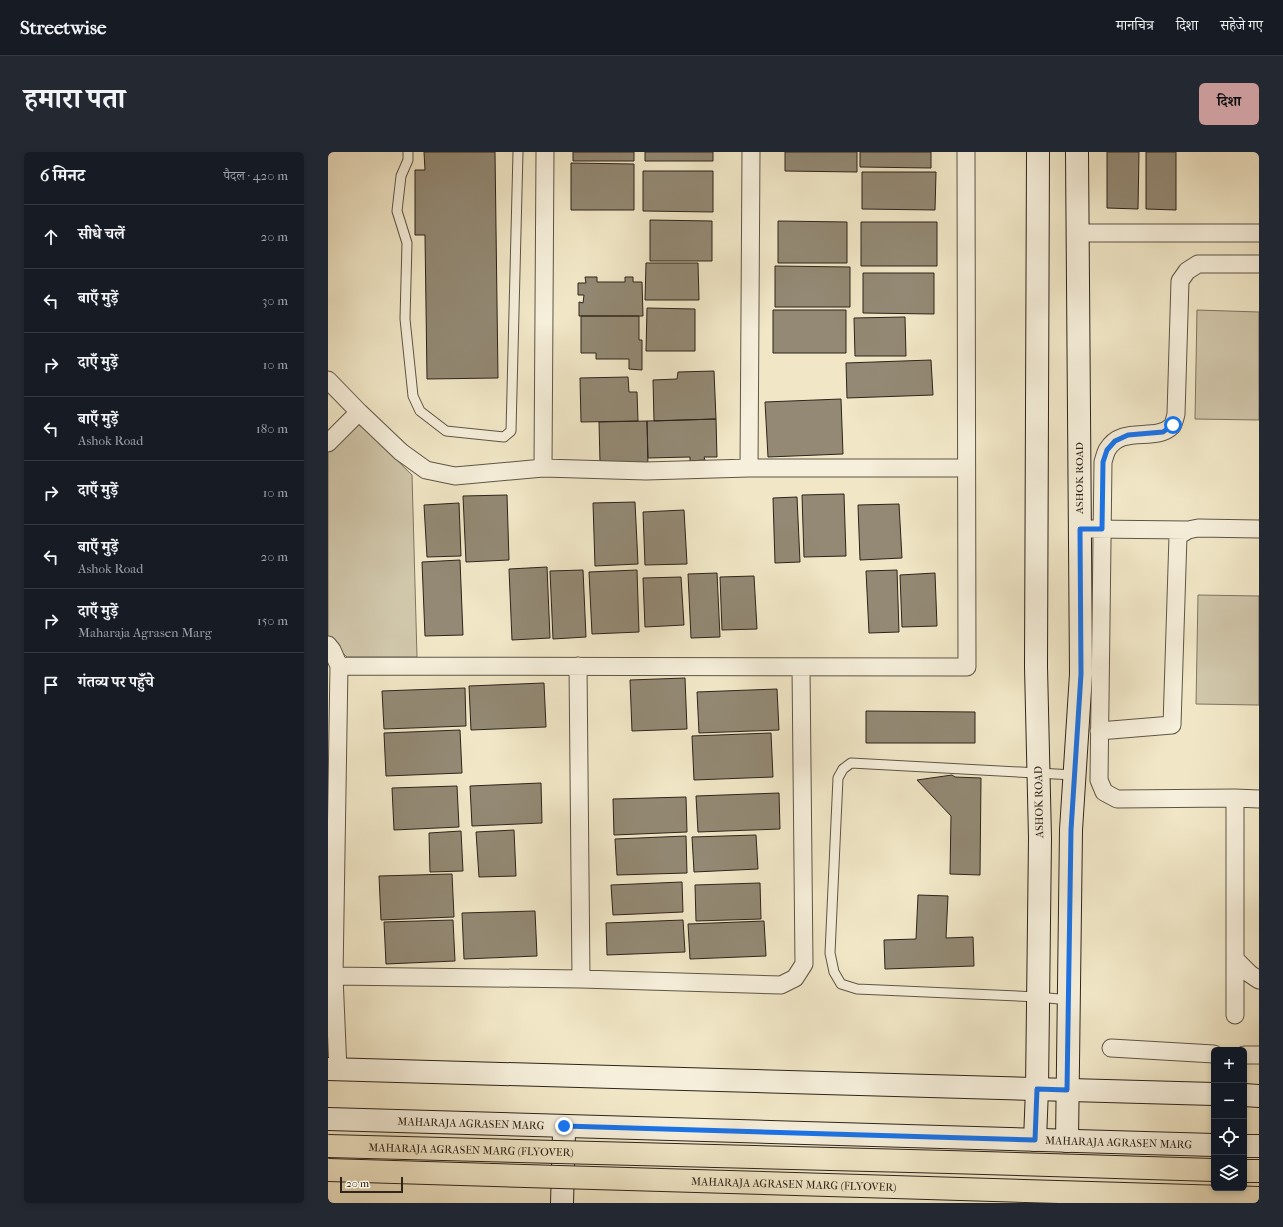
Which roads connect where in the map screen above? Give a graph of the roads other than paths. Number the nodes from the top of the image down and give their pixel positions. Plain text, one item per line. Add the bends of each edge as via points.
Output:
1 (408, 152) edge
2 (518, 152) edge
3 (545, 152) edge
4 (751, 152) edge
5 (966, 152) edge
6 (1038, 152) edge
7 (1077, 152) edge
8 (1078, 233) junction
9 (1259, 233) edge
10 (1259, 264) edge
11 (328, 380) edge
12 (359, 412) junction
13 (328, 443) edge
14 (543, 468) junction
15 (749, 468) junction
16 (966, 468) junction
17 (1080, 529) junction
18 (1102, 529) junction
19 (1259, 529) edge
20 (1188, 530) junction
21 (328, 644) edge
22 (339, 666) junction
23 (578, 666) junction
24 (801, 667) junction
25 (1099, 731) junction
26 (1038, 773) junction
27 (1074, 776) junction
28 (1235, 798) junction
29 (1259, 799) edge
30 (332, 901) edge
31 (1235, 959) junction
32 (334, 976) junction
33 (581, 979) junction
34 (1259, 980) edge
35 (1038, 998) junction
36 (1068, 1000) junction
37 (1235, 1016) dead end
38 (1111, 1048) dead end
39 (1211, 1054) edge
40 (1247, 1055) edge
41 (1259, 1055) edge
42 (333, 1070) edge
43 (1037, 1089) junction
44 (1067, 1090) junction
45 (1211, 1094) edge
46 (1247, 1095) edge
47 (1259, 1096) edge
48 (328, 1119) edge
49 (564, 1126) junction
50 (1035, 1140) junction
51 (1067, 1141) junction
52 (1211, 1145) edge
53 (328, 1146) edge
54 (1247, 1146) edge
55 (1259, 1146) edge
56 (328, 1170) edge
57 (1211, 1170) edge
58 (1247, 1171) edge
59 (1259, 1171) edge
60 (1259, 1198) edge
61 (562, 1203) edge

1 - 2 lane via 408,160 401,176 397,211 407,243 405,318 413,396 420,411 446,431 504,437 511,431
3 - 14 street
4 - 15 street
5 - 16 street
6 - 26 street, ASHOK ROAD
7 - 8 street, ASHOK ROAD
8 - 9 street
8 - 17 street, ASHOK ROAD
10 - 18 street via 1198,264 1187,271 1180,281 1176,414 1173,425 1163,432 1128,435 1115,441 1107,450 1103,462
11 - 12 street
12 - 13 street
12 - 14 street via 401,452 426,470 454,476
14 - 15 street via 646,471
15 - 16 street
16 - 24 street via 966,666
17 - 18 street
17 - 27 street, ASHOK ROAD via 1081,674
18 - 20 street
18 - 25 street
19 - 20 street
20 - 25 street via 1178,536 1172,725
21 - 22 street
22 - 23 street
22 - 30 street
23 - 24 street
23 - 33 street
24 - 33 street via 804,964 795,978 781,985
25 - 28 street via 1099,780 1104,792 1117,799
26 - 27 lane
26 - 35 street, ASHOK ROAD
26 - 35 lane via 852,763 843,769 838,778 830,953 834,972 841,984 857,990
27 - 36 street, ASHOK ROAD
28 - 29 street
28 - 31 street
30 - 32 street
31 - 34 street
31 - 37 street
32 - 33 street
32 - 42 street
35 - 36 lane
35 - 43 street, ASHOK ROAD
36 - 44 street, ASHOK ROAD
38 - 39 street
40 - 41 street
42 - 43 street
43 - 44 street
43 - 50 street, ASHOK ROAD
44 - 45 street
44 - 51 street, ASHOK ROAD
46 - 47 street
48 - 49 street, MAHARAJA AGRASEN MARG
49 - 50 street, MAHARAJA AGRASEN MARG
49 - 61 street
50 - 51 street, MAHARAJA AGRASEN MARG
51 - 52 street, MAHARAJA AGRASEN MARG
53 - 57 main road, MAHARAJA AGRASEN MARG (FLYOVER), bridge
54 - 55 street
56 - 60 main road, MAHARAJA AGRASEN MARG (FLYOVER), bridge
58 - 59 main road

